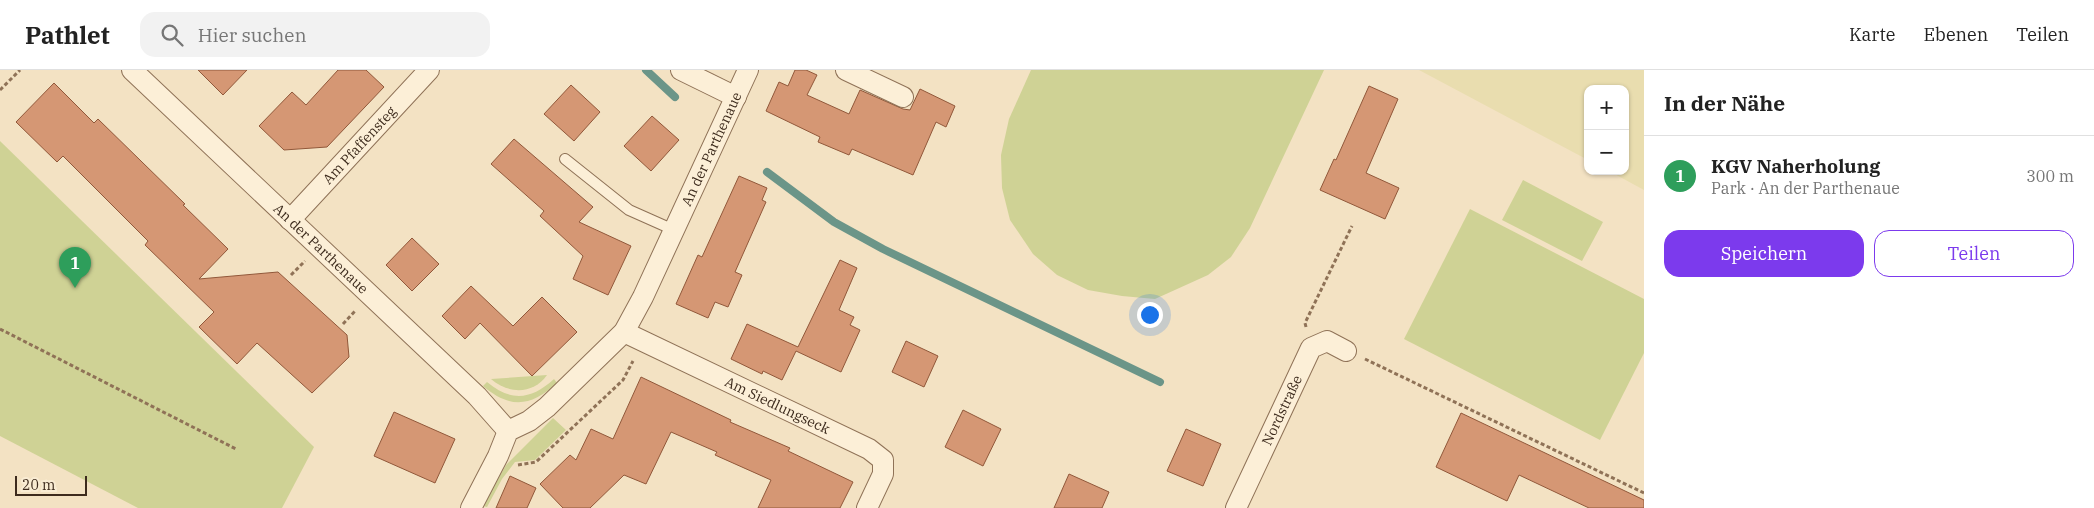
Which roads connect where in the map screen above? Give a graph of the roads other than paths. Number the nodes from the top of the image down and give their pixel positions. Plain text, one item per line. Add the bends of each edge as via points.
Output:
1 (132, 70) edge
2 (429, 70) edge
3 (680, 70) edge
4 (748, 70) edge
5 (846, 70) edge
6 (736, 97) junction
7 (902, 98) dead end
8 (565, 158) dead end
9 (290, 220) junction
10 (674, 230) junction
11 (624, 332) junction
12 (1346, 351) road end
13 (508, 431) junction
14 (471, 508) edge
15 (867, 508) edge
16 (1236, 508) edge

1 - 9 street, An der Parthenaue
2 - 9 street, Am Pfaffensteg
3 - 6 street
4 - 6 street, An der Parthenaue
5 - 7 street
6 - 10 street, An der Parthenaue
8 - 10 lane via 629,210
9 - 13 street, An der Parthenaue via 477,396
10 - 11 street, An der Parthenaue
11 - 13 street, An der Parthenaue via 547,408
11 - 15 street, Am Siedlungseck via 869,449 883,460 883,474
12 - 16 street, Nordstraße via 1327,341 1311,348
13 - 14 street

